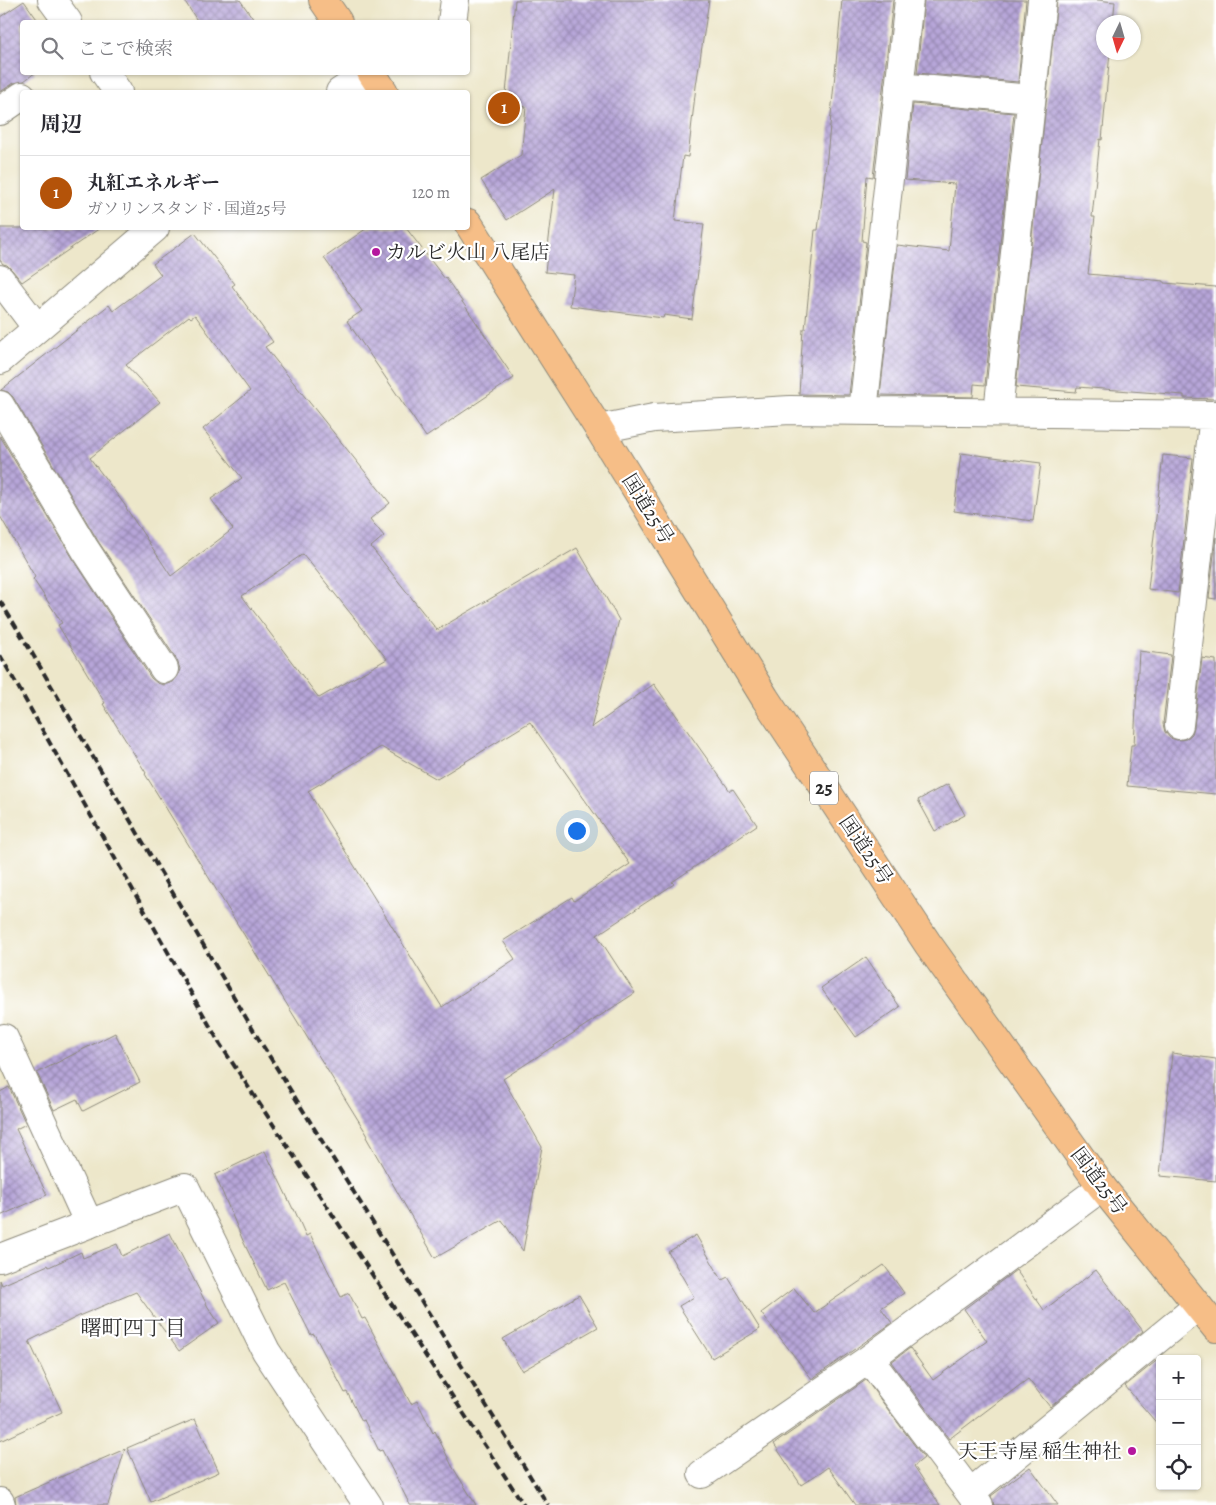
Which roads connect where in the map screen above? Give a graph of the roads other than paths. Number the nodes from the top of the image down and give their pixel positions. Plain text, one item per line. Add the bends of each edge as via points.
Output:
1 (52, 0) edge
2 (323, 0) edge
3 (455, 0) edge
4 (909, 0) edge
5 (1042, 0) edge
6 (67, 20) edge
7 (337, 20) edge
8 (452, 20) edge
9 (106, 75) edge
10 (366, 75) edge
11 (373, 75) edge
12 (899, 87) junction
13 (117, 90) edge
14 (343, 90) edge
15 (383, 90) edge
16 (20, 97) edge
17 (1031, 99) junction
18 (0, 111) edge
19 (470, 226) edge
20 (153, 230) edge
21 (0, 278) edge
22 (37, 328) junction
23 (0, 360) edge
24 (0, 405) edge
25 (863, 411) junction
26 (998, 412) junction
27 (1215, 415) edge
28 (598, 429) junction
29 (164, 669) dead end
30 (1179, 725) dead end
31 (0, 1040) edge
32 (1102, 1186) junction
33 (89, 1224) junction
34 (0, 1258) edge
35 (1198, 1306) junction
36 (1216, 1328) edge
37 (869, 1359) junction
38 (702, 1474) dead end
39 (974, 1499) edge
40 (368, 1505) edge

1 - 6 street
2 - 7 highway
3 - 8 street
4 - 12 street
5 - 17 street
9 - 13 street
10 - 14 street
11 - 15 highway
12 - 17 street
12 - 25 street
16 - 18 street
17 - 26 street
19 - 28 highway, 国道25号 / 25
20 - 22 street
21 - 22 street
22 - 23 street
24 - 29 street via 85,548
25 - 26 street
25 - 28 street via 790,410 654,418
26 - 27 street
27 - 30 street
28 - 32 highway, 国道25号 / 25 via 765,698 911,919
31 - 33 street via 4,1038
32 - 35 highway, 国道25号 / 25
32 - 37 street
33 - 34 street
33 - 40 street via 185,1188 266,1351
35 - 36 highway, 国道25号 / 25
35 - 39 street
37 - 38 street
37 - 39 street

